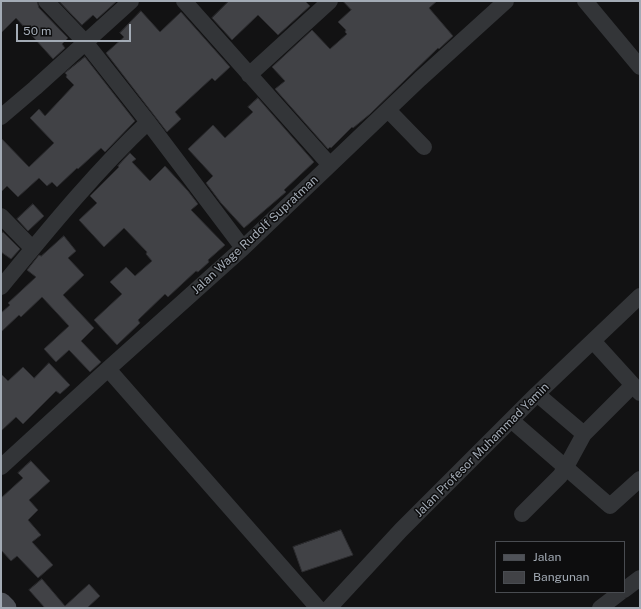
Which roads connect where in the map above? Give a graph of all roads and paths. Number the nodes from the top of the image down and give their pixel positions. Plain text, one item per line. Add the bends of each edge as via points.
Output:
1 (46, 1) edge
2 (131, 1) edge
3 (184, 1) edge
4 (330, 1) edge
5 (506, 1) edge
6 (585, 1) edge
7 (85, 42) junction
8 (640, 67) edge
9 (249, 75) junction
10 (388, 110) junction
11 (1, 117) edge
12 (148, 122) junction
13 (424, 147) dead end
14 (330, 165) junction
15 (1, 216) edge
16 (32, 248) junction
17 (243, 248) junction
18 (1, 286) edge
19 (640, 296) edge
20 (593, 340) junction
21 (108, 369) junction
22 (636, 389) edge
23 (537, 394) junction
24 (511, 420) junction
25 (584, 434) junction
26 (1, 467) edge
27 (566, 467) junction
28 (640, 479) edge
29 (522, 514) dead end
30 (640, 578) edge
31 (625, 589) edge
32 (620, 593) edge
33 (1, 603) edge
34 (6, 608) edge
35 (318, 608) edge
36 (329, 608) edge
37 (600, 608) edge

1 - 7 street
2 - 7 street
3 - 9 street
4 - 9 street
5 - 10 street, Jalan Wage Rudolf Supratman
6 - 8 street
7 - 11 street
7 - 12 street
9 - 14 street
10 - 13 street
10 - 14 street, Jalan Wage Rudolf Supratman
12 - 16 street via 118,150
12 - 17 street
14 - 17 street, Jalan Wage Rudolf Supratman
15 - 16 street
16 - 18 street
17 - 21 street, Jalan Wage Rudolf Supratman
19 - 20 street, Jalan Profesor Muhammad Yamin
20 - 22 street
20 - 23 street, Jalan Profesor Muhammad Yamin
21 - 26 street, Jalan Wage Rudolf Supratman
21 - 35 street
22 - 25 street
23 - 24 street, Jalan Profesor Muhammad Yamin
23 - 25 street
24 - 27 street
24 - 36 street, Jalan Profesor Muhammad Yamin via 401,530
25 - 27 street
27 - 28 street via 610,506
27 - 29 street
30 - 31 street
32 - 37 street
33 - 34 main road

